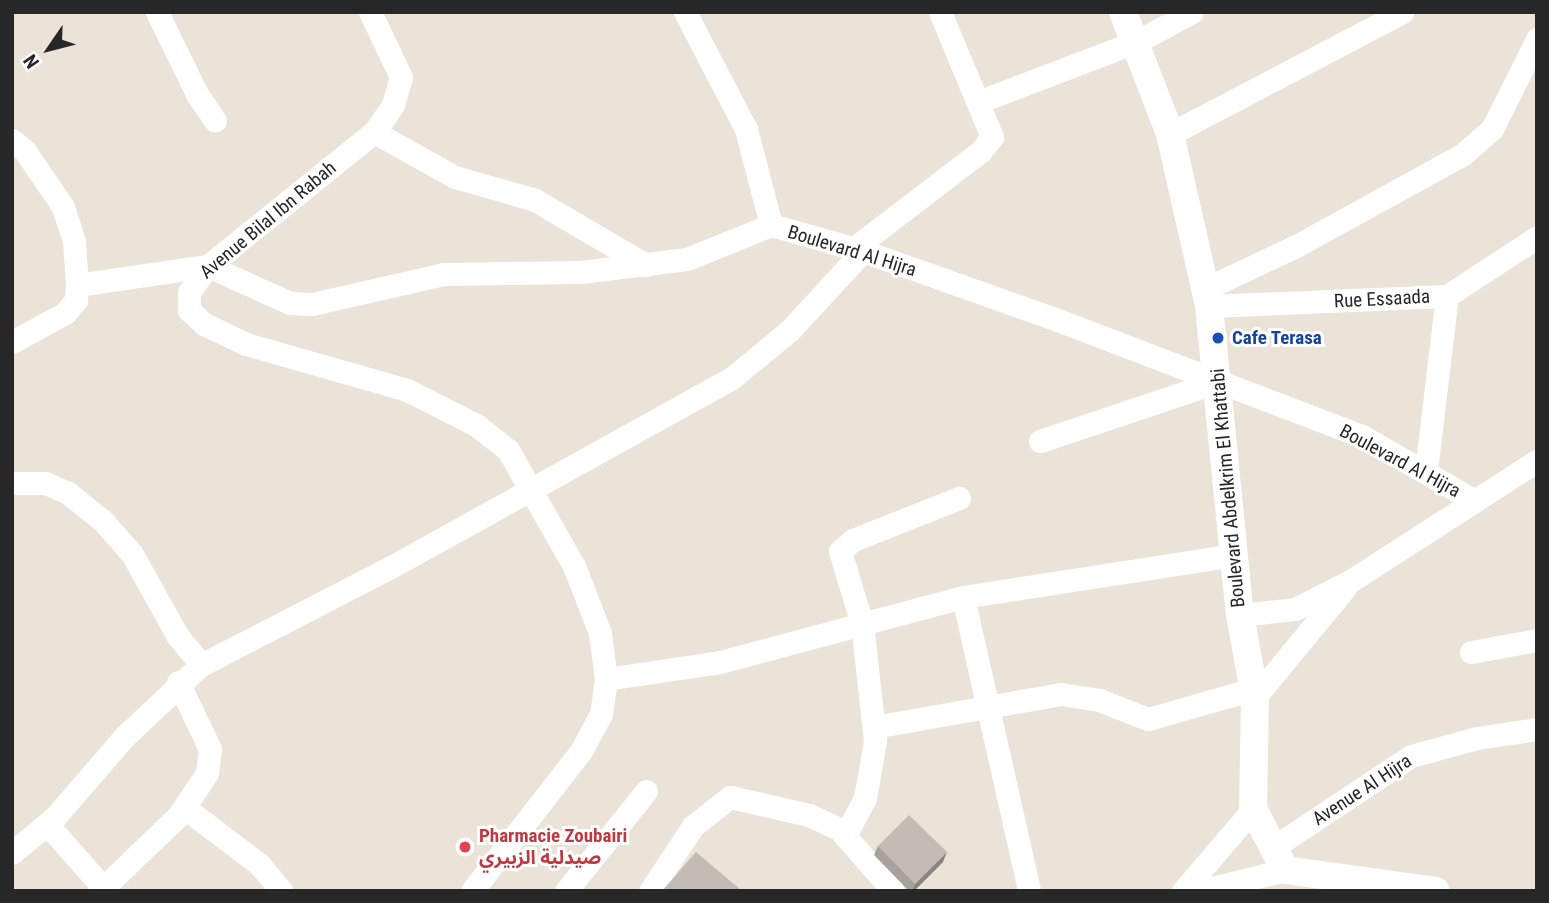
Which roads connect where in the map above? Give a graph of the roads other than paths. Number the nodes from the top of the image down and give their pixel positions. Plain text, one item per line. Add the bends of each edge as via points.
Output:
1 (157, 12) edge
2 (370, 12) edge
3 (685, 12) edge
4 (940, 12) edge
5 (1123, 12) edge
6 (1192, 12) edge
7 (1402, 12) edge
8 (1537, 39) edge
9 (1138, 41) junction
10 (978, 102) junction
11 (215, 121) dead end
12 (374, 132) junction
13 (1170, 134) junction
14 (12, 140) edge
15 (771, 225) junction
16 (1537, 237) edge
17 (858, 250) junction
18 (646, 265) junction
19 (208, 266) junction
20 (78, 285) junction
21 (1447, 296) junction
22 (1207, 298) junction
23 (12, 342) edge
24 (1219, 381) junction
25 (1040, 441) dead end
26 (1537, 461) edge
27 (1426, 471) junction
28 (12, 483) edge
29 (532, 488) junction
30 (959, 498) dead end
31 (1475, 501) junction
32 (1234, 555) junction
33 (1352, 580) junction
34 (963, 597) junction
35 (1240, 615) junction
36 (862, 624) junction
37 (1537, 640) edge
38 (1471, 652) dead end
39 (201, 665) junction
40 (606, 680) junction
41 (178, 682) junction
42 (1254, 693) junction
43 (989, 704) junction
44 (874, 727) junction
45 (1537, 729) edge
46 (646, 791) dead end
47 (185, 808) junction
48 (1253, 809) junction
49 (47, 824) junction
50 (845, 836) junction
51 (12, 853) edge
52 (1279, 858) junction
53 (105, 889) edge
54 (282, 891) edge
55 (472, 891) edge
56 (566, 891) edge
57 (650, 891) edge
58 (893, 891) edge
59 (1029, 891) edge
60 (1184, 891) edge
61 (1200, 891) edge
62 (1436, 891) edge

1 - 11 street
2 - 12 street, Avenue Bilal Ibn Rabah via 401,78 393,105
3 - 15 street via 746,130
4 - 10 street
5 - 9 street, Boulevard Abdelkrim El Khattabi
6 - 9 street
7 - 13 street
8 - 22 street via 1492,129 1462,155
9 - 10 street
9 - 13 street, Boulevard Abdelkrim El Khattabi
10 - 17 street via 990,127 989,142
12 - 18 street via 454,177 535,200
12 - 19 street, Avenue Bilal Ibn Rabah
13 - 22 street, Boulevard Abdelkrim El Khattabi
14 - 20 street via 25,150 63,207 74,241
15 - 17 street, Boulevard Al Hijra
15 - 18 street, Boulevard Al Hijra via 687,259
16 - 21 street, Rue Essaada
17 - 24 street, Boulevard Al Hijra
17 - 29 street via 790,330 732,378
18 - 19 street, Boulevard Al Hijra via 580,272 444,274 312,304 290,303
19 - 20 street
19 - 29 street, Avenue Bilal Ibn Rabah via 190,292 193,318 246,344 299,363 374,379 446,409 508,450
20 - 23 street via 76,300 65,313
21 - 22 street, Rue Essaada
21 - 27 street
22 - 24 street, Boulevard Abdelkrim El Khattabi
24 - 25 street
24 - 27 street, Boulevard Al Hijra via 1362,436
24 - 32 street, Boulevard Abdelkrim El Khattabi
26 - 31 street
27 - 31 street, Boulevard Al Hijra
28 - 39 street via 45,483 68,493 103,521 132,554 177,635
29 - 39 street
29 - 40 street, Avenue Bilal Ibn Rabah via 574,566 600,633
30 - 36 street via 843,547 840,558
31 - 33 street
32 - 34 street
32 - 35 street, Boulevard Abdelkrim El Khattabi
33 - 35 street via 1295,609
33 - 42 street
34 - 36 street
34 - 43 street
35 - 42 street, Boulevard Abdelkrim El Khattabi
36 - 40 street via 720,662
36 - 44 street
37 - 38 street
39 - 41 street
40 - 55 street, Avenue Bilal Ibn Rabah via 593,733
41 - 47 street via 210,749 207,773
41 - 49 street
42 - 43 street via 1148,719 1082,696
42 - 48 street, Boulevard Abdelkrim El Khattabi
43 - 44 street
43 - 59 street
44 - 50 street via 874,767
45 - 52 street, Avenue Al Hijra via 1477,738 1411,756
46 - 56 street
47 - 53 street
47 - 54 street via 258,864
48 - 52 street
48 - 60 street
49 - 51 street
49 - 53 street
50 - 57 street via 809,815 730,797 693,827
50 - 58 street
52 - 61 street, Avenue Al Hijra
52 - 62 street

